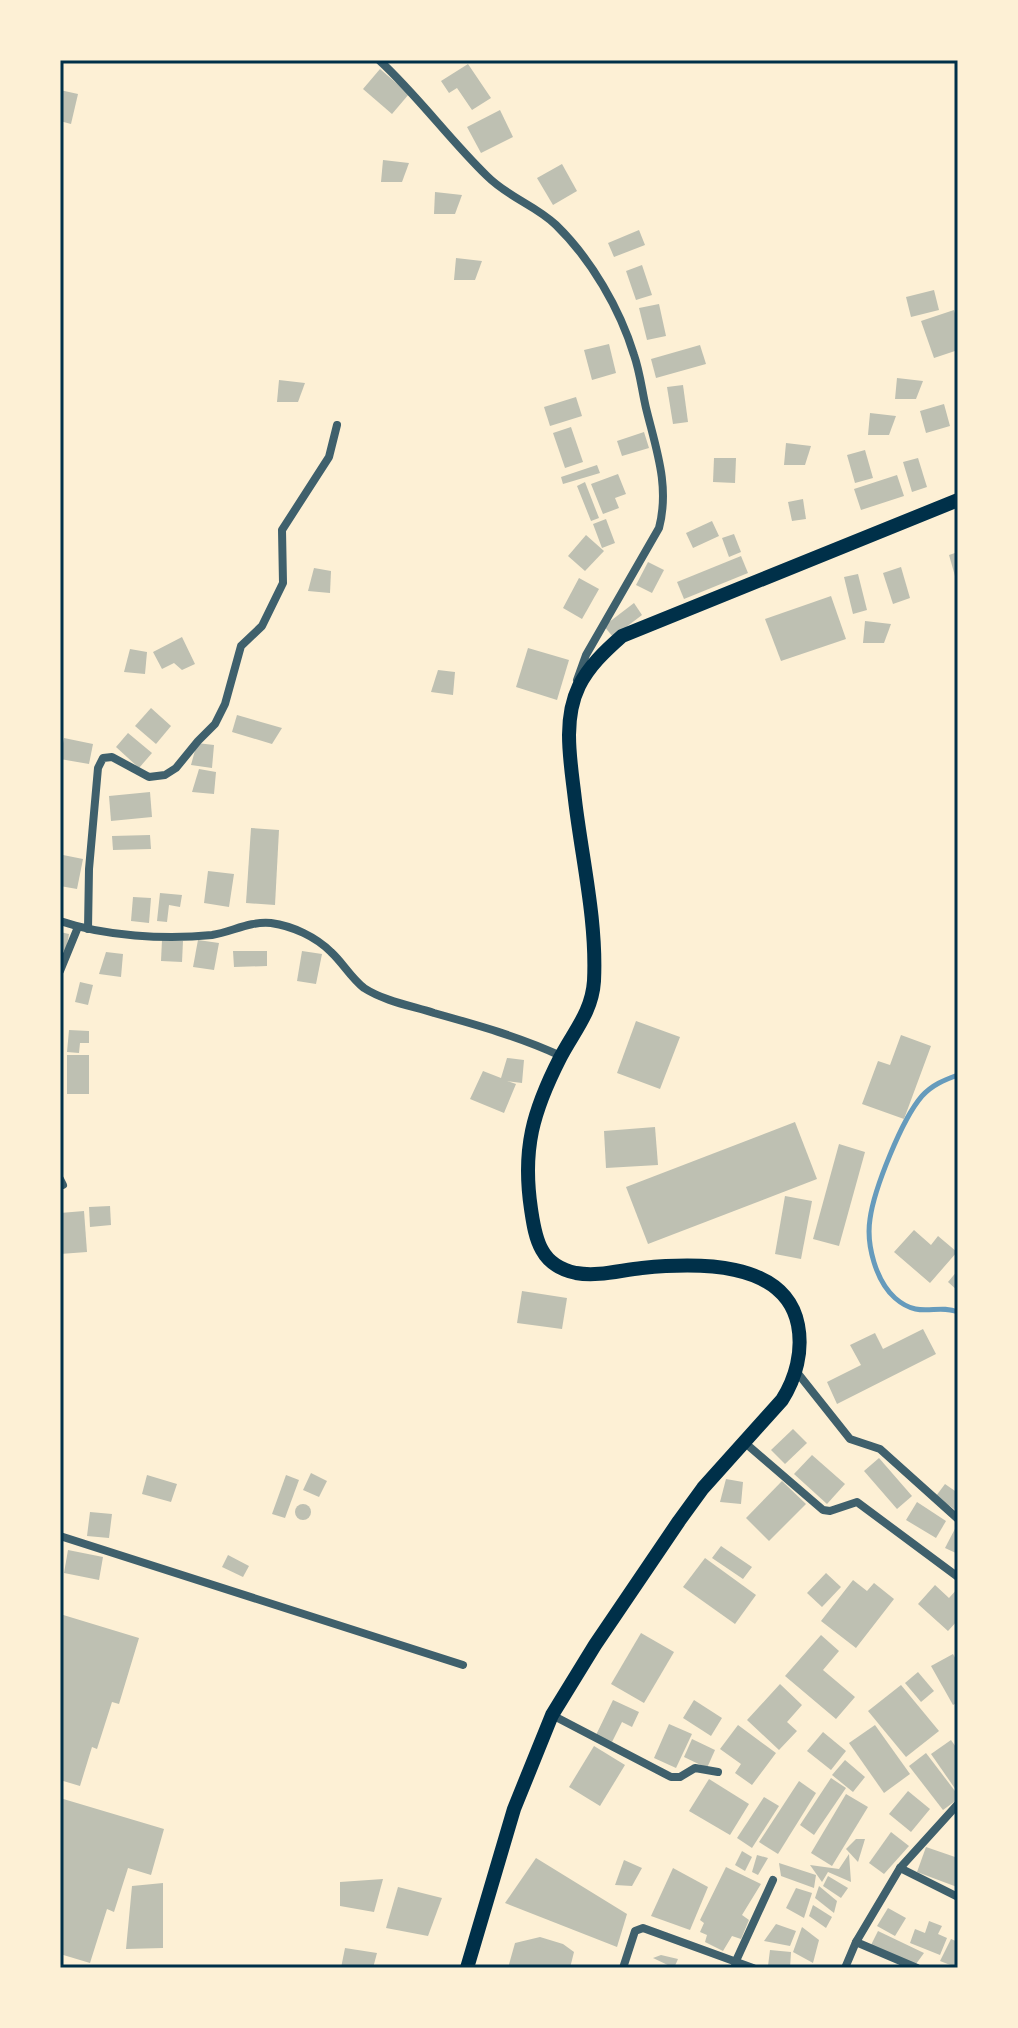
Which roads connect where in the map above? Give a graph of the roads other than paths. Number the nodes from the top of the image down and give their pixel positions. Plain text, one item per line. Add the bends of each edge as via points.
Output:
1 (379, 60) edge
2 (337, 425) dead end
3 (958, 500) edge
4 (571, 712) junction
5 (60, 921) edge
6 (83, 928) junction
7 (60, 971) edge
8 (561, 1056) junction
9 (795, 1370) junction
10 (744, 1442) junction
11 (958, 1519) edge
12 (60, 1536) edge
13 (958, 1577) edge
14 (463, 1665) dead end
15 (552, 1715) junction
16 (718, 1772) dead end
17 (958, 1804) edge
18 (900, 1868) junction
19 (773, 1880) dead end
20 (958, 1897) edge
21 (856, 1942) junction
22 (735, 1963) junction
23 (467, 1968) edge
24 (623, 1968) edge
25 (753, 1968) edge
26 (845, 1968) edge
27 (917, 1968) edge

1 - 4 street via 486,176 556,226 607,294 634,353 663,473 663,511 659,528 586,655 570,699
2 - 6 street via 329,457 282,530 283,583 262,626 241,646 215,724 165,775 149,777 112,757 103,758
3 - 4 highway via 622,636 589,670
4 - 8 highway via 571,764 594,983 582,1022
5 - 6 street
6 - 7 street
6 - 8 street via 194,937 251,923 292,928 331,951 365,988
8 - 9 highway via 529,1137 529,1196 540,1248 559,1268 590,1274 681,1266 758,1277 783,1294 795,1313 800,1349
9 - 10 highway via 782,1400
9 - 11 street via 850,1439 880,1449
10 - 13 street via 823,1510 857,1502
10 - 15 highway via 679,1521
12 - 14 street
15 - 16 street via 671,1777 695,1768
15 - 23 highway via 514,1809
17 - 18 street
18 - 20 street
18 - 21 street
19 - 22 street
21 - 26 street
21 - 27 street
22 - 24 street via 643,1928 635,1931
22 - 25 street

